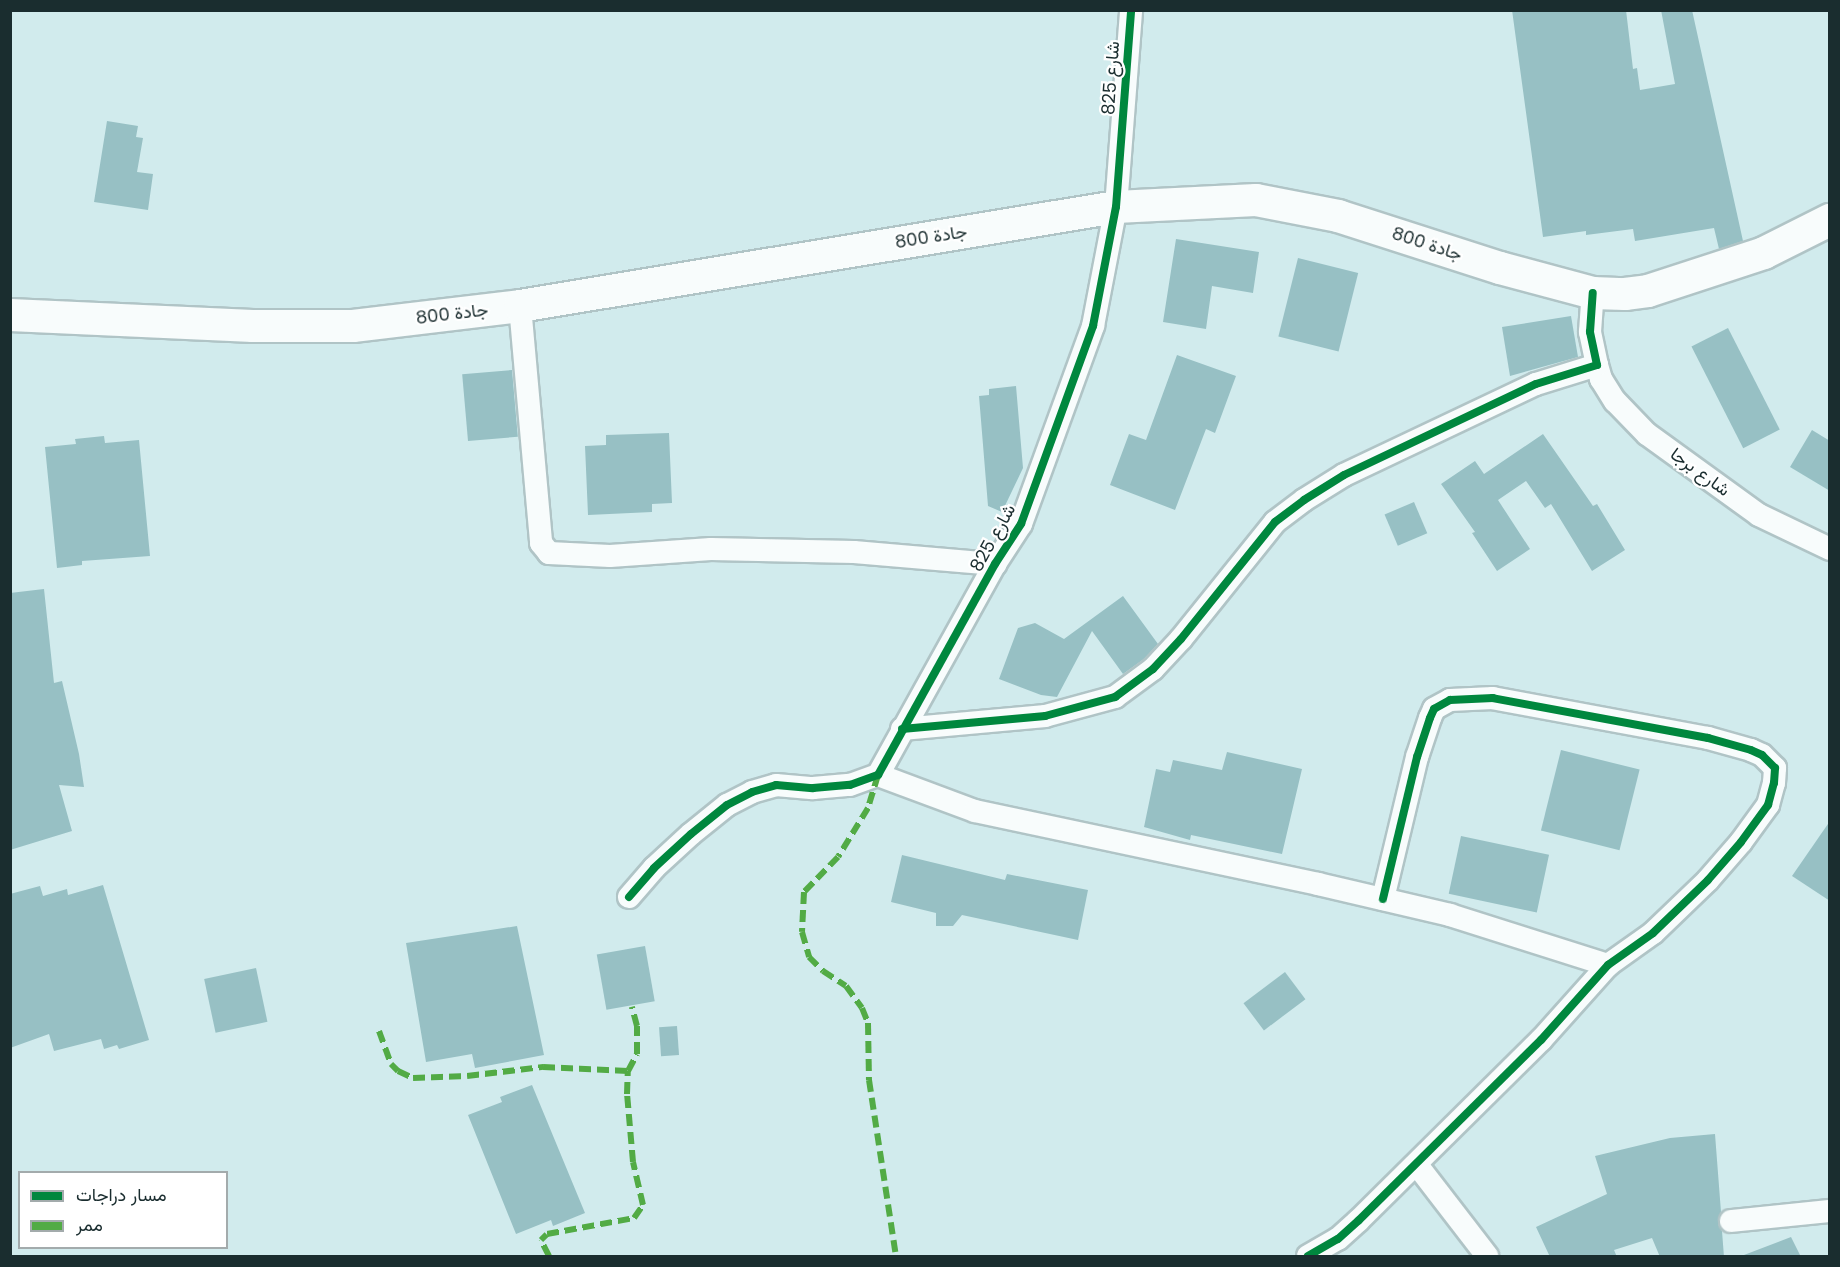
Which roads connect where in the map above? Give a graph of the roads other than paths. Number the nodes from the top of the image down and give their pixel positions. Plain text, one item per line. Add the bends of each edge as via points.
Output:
1 (1131, 10) edge
2 (1116, 207) junction
3 (1830, 220) edge
4 (1593, 293) junction
5 (520, 306) junction
6 (10, 315) edge
7 (1597, 365) junction
8 (1830, 549) edge
9 (995, 564) junction
10 (902, 729) junction
11 (878, 775) junction
12 (629, 897) dead end
13 (1383, 899) junction
14 (1608, 965) junction
15 (1417, 1165) junction
16 (1830, 1211) edge
17 (1731, 1221) dead end
18 (1308, 1257) edge
19 (1487, 1257) edge

1 - 2 street, شارع 825
2 - 4 main road, جادة 800 via 1256,200 1338,216
2 - 5 main road, جادة 800
2 - 9 street, شارع 825 via 1093,326 1021,524
3 - 4 main road, جادة 800 via 1764,253 1648,291
4 - 7 street, شارع برجا via 1590,332
5 - 6 main road, جادة 800 via 353,326 253,326
5 - 9 street via 540,535 549,553 610,556 711,549 854,552
7 - 8 street, شارع برجا via 1615,400 1647,434 1759,515
7 - 10 street via 1536,384 1344,475 1304,500 1275,522 1153,669 1115,697 1045,716
9 - 10 street, شارع 825
10 - 11 street, شارع 825
11 - 12 street via 850,785 776,785 752,792 691,834
11 - 13 street via 975,811
13 - 14 street via 1450,915
13 - 14 street via 1430,718 1434,709 1450,700 1493,698 1540,705 1708,738 1762,755 1776,772 1768,806 1758,821 1682,906 1653,933
14 - 15 street via 1541,1040
15 - 18 street via 1338,1239
15 - 19 street
16 - 17 street

